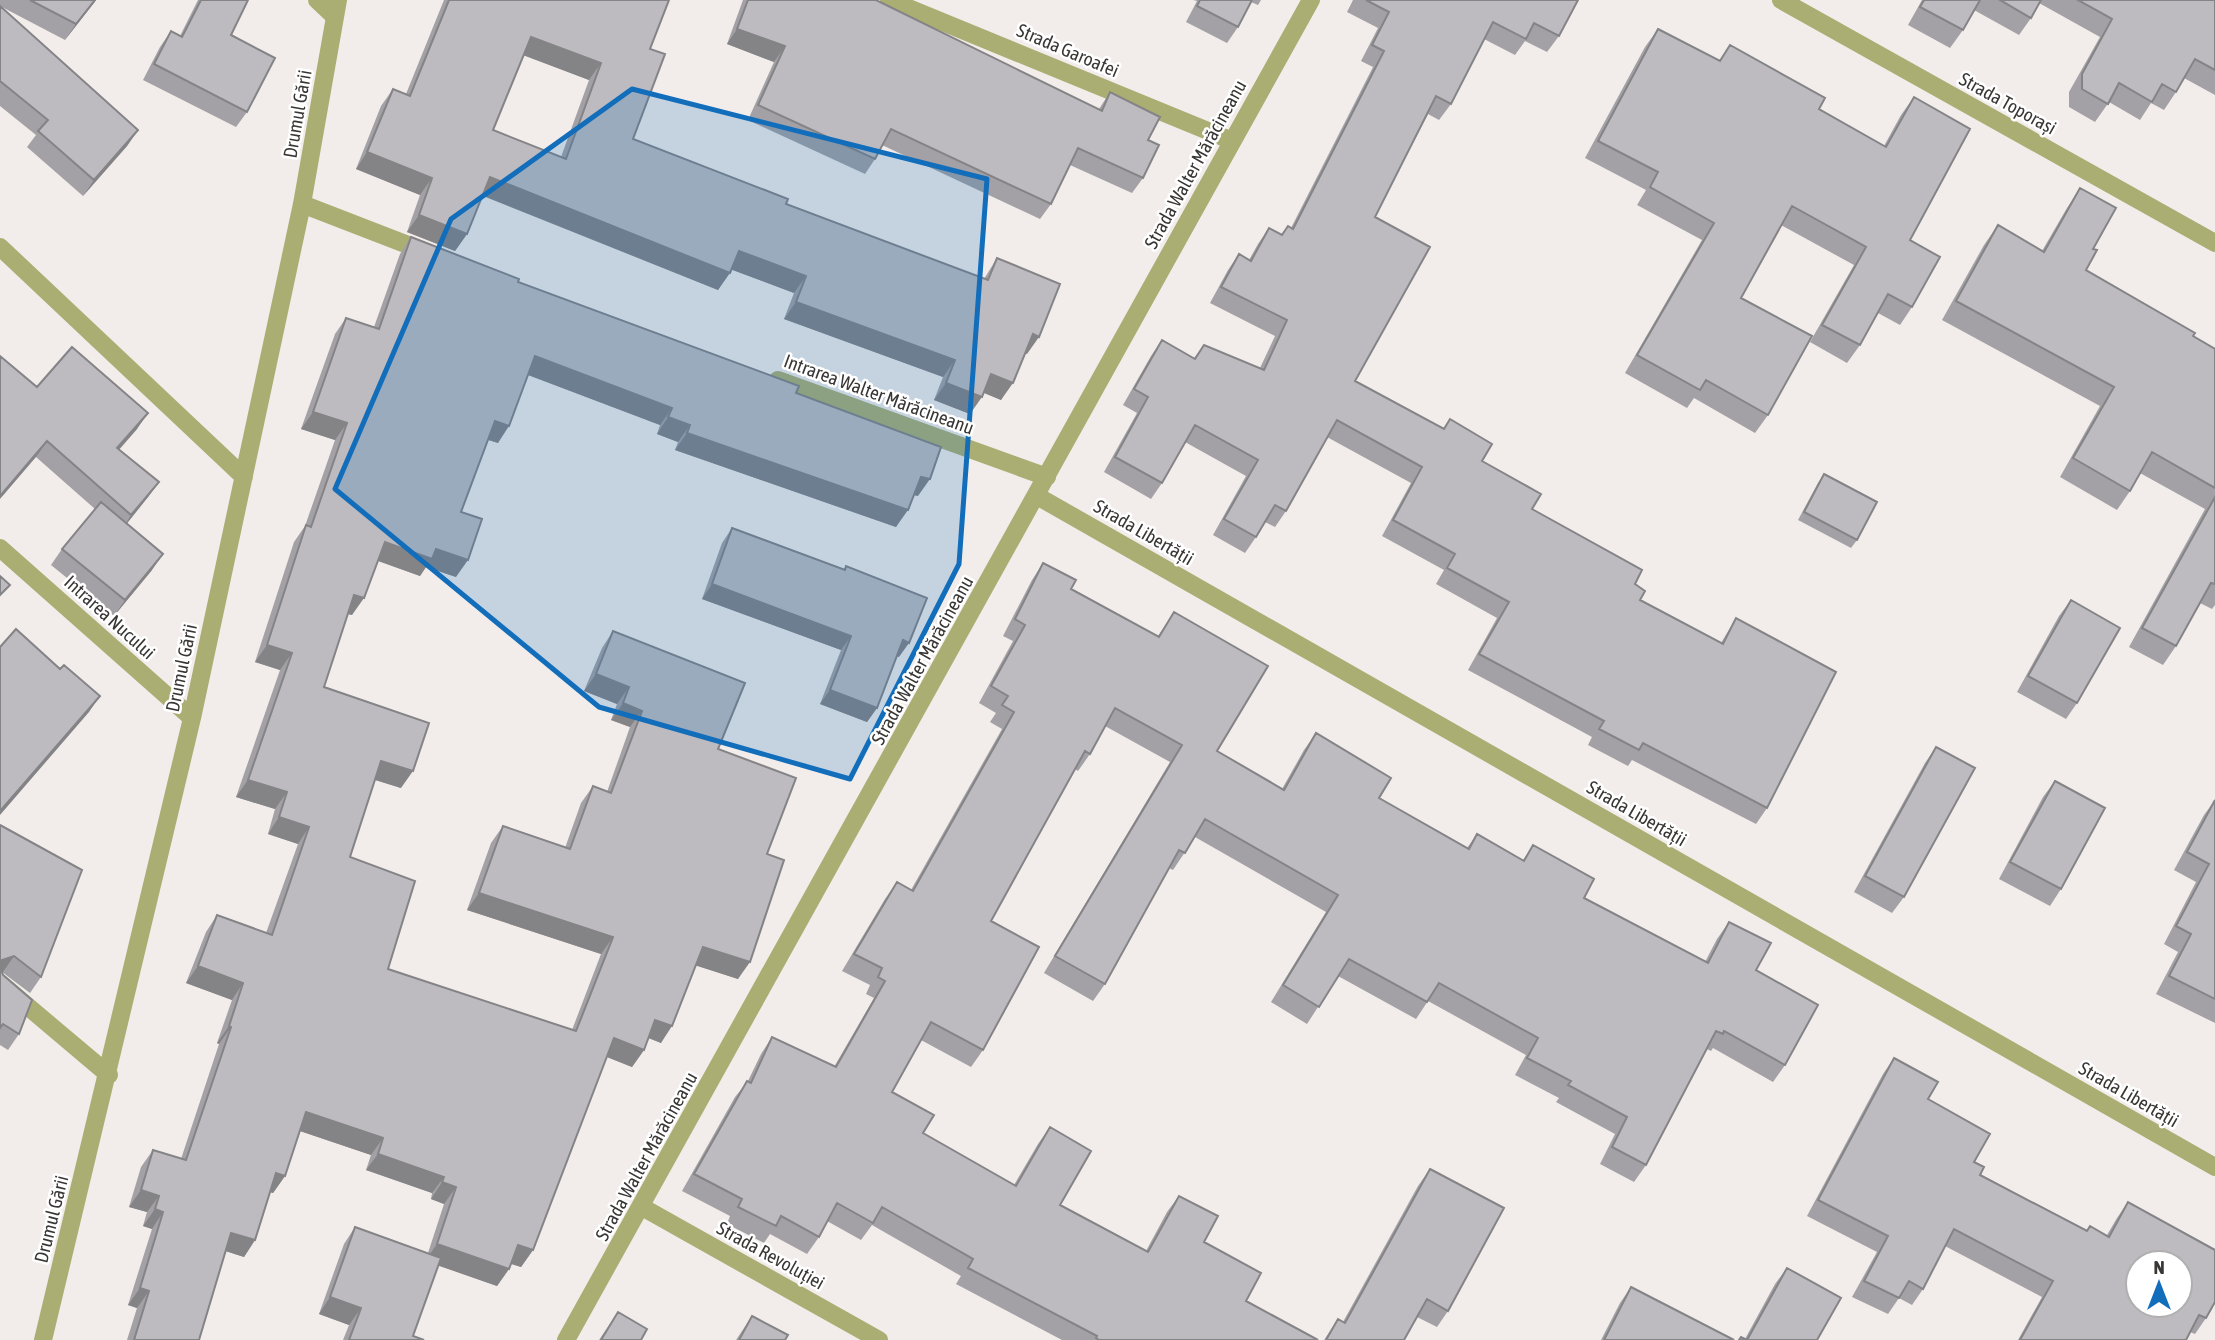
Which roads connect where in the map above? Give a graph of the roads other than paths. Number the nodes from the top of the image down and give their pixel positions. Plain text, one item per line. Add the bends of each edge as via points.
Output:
1 (317, 0) edge
2 (889, 0) edge
3 (1311, 0) edge
4 (1781, 0) edge
5 (337, 9) edge
6 (1230, 140) junction
7 (302, 204) junction
8 (2215, 243) edge
9 (0, 247) edge
10 (443, 258) edge
11 (766, 376) edge
12 (244, 477) junction
13 (1047, 477) junction
14 (1037, 495) junction
15 (0, 548) edge
16 (192, 718) junction
17 (0, 983) edge
18 (109, 1075) junction
19 (2215, 1167) edge
20 (642, 1207) junction
21 (43, 1340) edge
22 (566, 1340) edge
23 (879, 1340) edge

1 - 5 street
2 - 6 street, Strada Garoafei
3 - 6 street, Strada Walter Mărăcineanu
4 - 8 street, Strada Toporași
5 - 7 street, Drumul Gării
6 - 13 street, Strada Walter Mărăcineanu
7 - 10 street
7 - 12 street, Drumul Gării
9 - 12 street
11 - 13 street, Intrarea Walter Mărăcineanu
12 - 16 street, Drumul Gării
13 - 14 street, Strada Walter Mărăcineanu
14 - 19 street, Strada Libertății
14 - 20 street, Strada Walter Mărăcineanu
15 - 16 street, Intrarea Nucului
16 - 18 street, Drumul Gării
17 - 18 street
18 - 21 street, Drumul Gării
20 - 22 street, Strada Walter Mărăcineanu
20 - 23 street, Strada Revoluției

